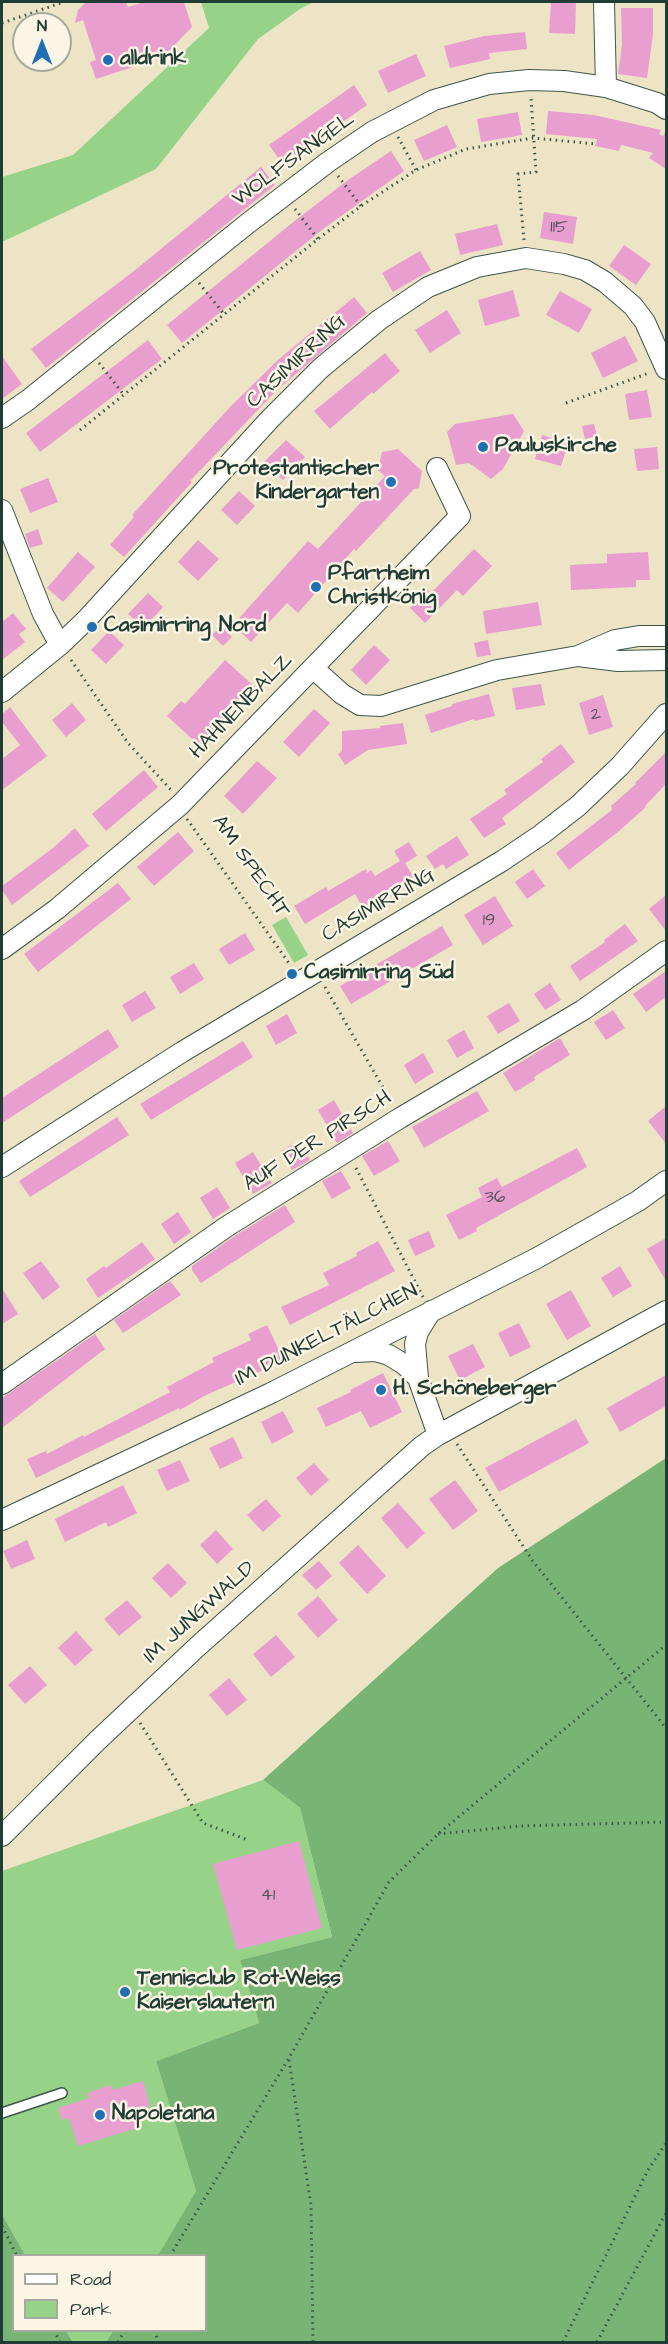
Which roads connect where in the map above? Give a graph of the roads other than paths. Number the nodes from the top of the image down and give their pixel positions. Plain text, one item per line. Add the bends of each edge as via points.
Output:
1 (604, 2) edge
2 (606, 87) junction
3 (666, 109) edge
4 (657, 371) edge
5 (2, 418) edge
6 (437, 468) dead end
7 (2, 510) edge
8 (666, 636) edge
9 (63, 649) junction
10 (578, 656) junction
11 (666, 660) edge
12 (313, 668) junction
13 (2, 692) edge
14 (666, 714) edge
15 (2, 949) edge
16 (666, 951) edge
17 (2, 1167) edge
18 (666, 1181) edge
19 (428, 1305) junction
20 (666, 1311) edge
21 (352, 1352) junction
22 (418, 1378) junction
23 (2, 1384) edge
24 (438, 1435) junction
25 (2, 1521) edge
26 (2, 1836) edge
27 (62, 2093) dead end
28 (2, 2113) edge

1 - 2 street
2 - 3 street, WOLFSANGEL
2 - 5 street, WOLFSANGEL via 530,80 489,84 434,100 372,132 284,195
4 - 9 street, CASIMIRRING via 645,322 621,294 585,270 526,258 477,267 428,287 350,342 270,419
6 - 12 street, HAHNENBALZ via 460,516
7 - 9 street via 44,614
8 - 10 street via 615,640
9 - 13 street, CASIMIRRING
10 - 11 street via 618,662
10 - 12 street via 497,670 381,706 360,705
12 - 15 street, HAHNENBALZ via 180,805 57,909
14 - 17 street, CASIMIRRING via 620,766 542,834 182,1052
16 - 23 street, AUF DER PIRSCH via 584,1010 400,1118 226,1227
18 - 19 street, IM DUNKELTÄLCHEN via 537,1258
19 - 21 street, IM DUNKELTÄLCHEN
19 - 22 street via 416,1344
20 - 24 street, IM JUNGWALD
21 - 22 street via 389,1355
21 - 25 street, IM DUNKELTÄLCHEN
22 - 24 street
24 - 26 street, IM JUNGWALD via 330,1527 131,1708
27 - 28 lane

